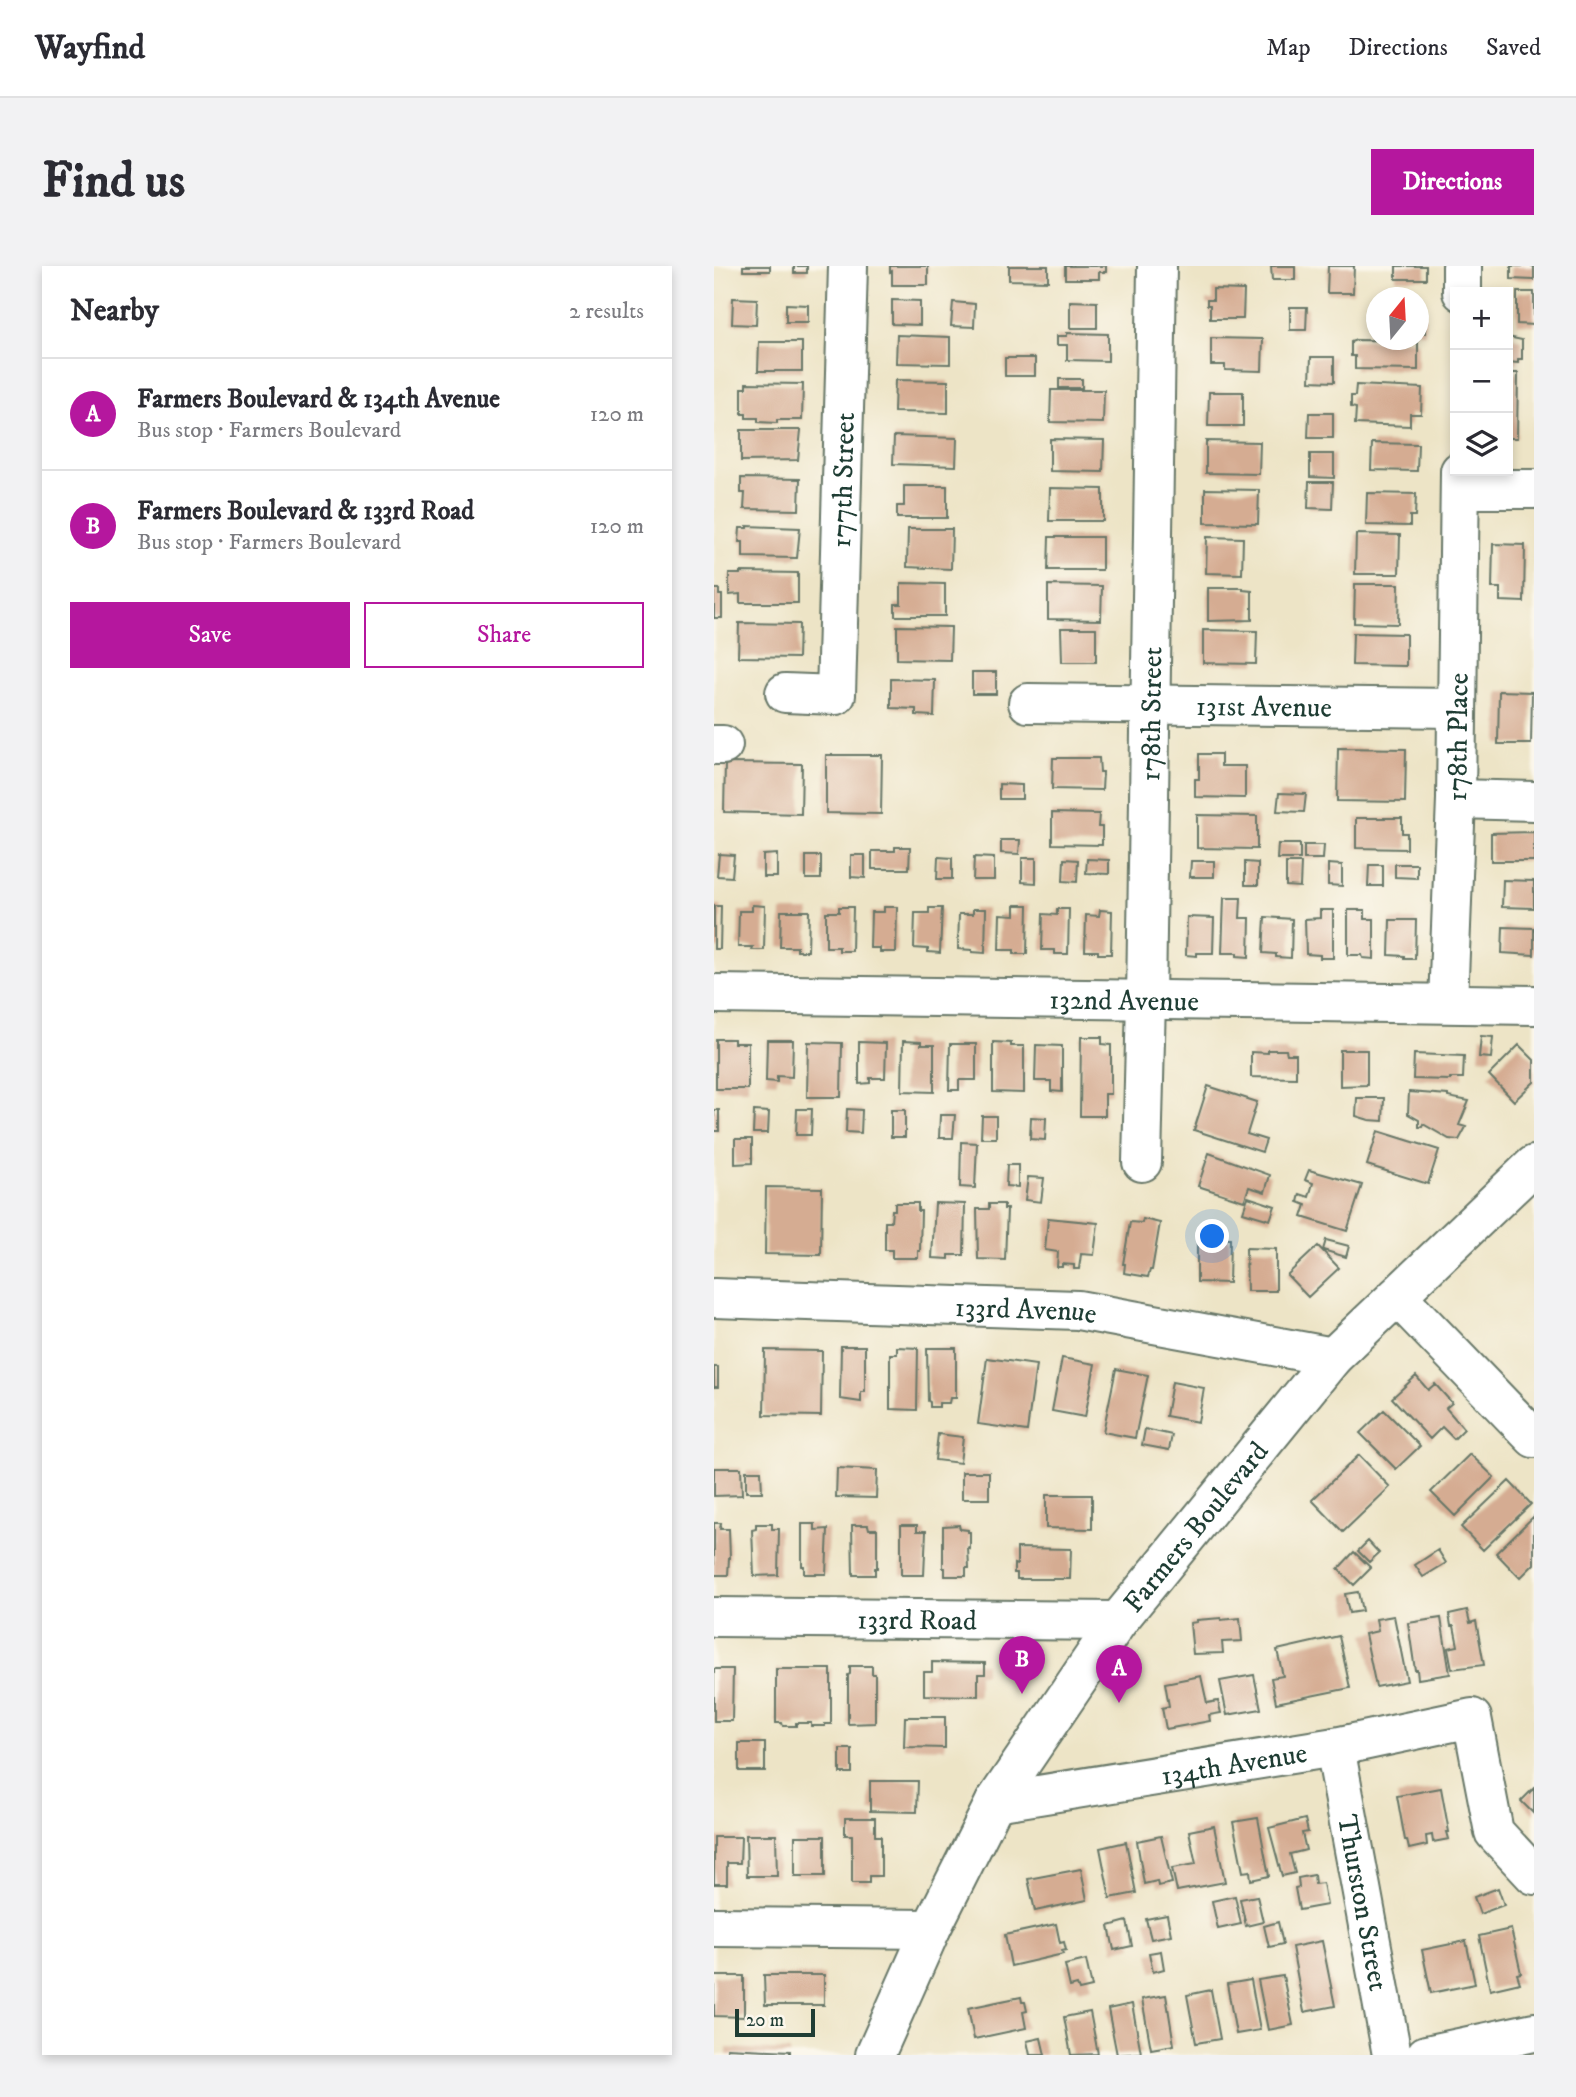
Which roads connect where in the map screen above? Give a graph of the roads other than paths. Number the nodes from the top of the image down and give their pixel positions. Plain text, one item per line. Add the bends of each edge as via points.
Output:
1 (848, 266) edge
2 (1157, 266) edge
3 (1462, 266) edge
4 (1462, 287) edge
5 (1460, 480) edge
6 (1534, 489) edge
7 (785, 694) dead end
8 (1028, 703) dead end
9 (1151, 704) junction
10 (1457, 708) junction
11 (1456, 799) junction
12 (1534, 801) edge
13 (714, 993) edge
14 (1146, 999) junction
15 (1448, 1003) junction
16 (1534, 1005) edge
17 (1142, 1161) dead end
18 (1534, 1165) edge
19 (1397, 1296) junction
20 (714, 1298) edge
21 (1333, 1357) junction
22 (1534, 1438) edge
23 (714, 1617) edge
24 (1118, 1621) junction
25 (1335, 1748) junction
26 (995, 1802) junction
27 (1534, 1875) edge
28 (714, 1927) edge
29 (931, 1929) junction
30 (1534, 2032) edge
31 (874, 2055) edge
32 (1392, 2055) edge
33 (1426, 2055) edge

1 - 7 street, 177th Street via 836,695
2 - 9 street, 178th Street
3 - 4 street
5 - 6 street
5 - 10 street, 178th Place
8 - 9 street, 131st Avenue
9 - 10 street, 131st Avenue
9 - 14 street, 178th Street
10 - 11 street, 178th Place
11 - 12 street
11 - 15 street, 178th Place
13 - 14 street, 132nd Avenue
14 - 15 street, 132nd Avenue
14 - 17 street, 178th Street
15 - 16 street, 132nd Avenue
18 - 19 street, Farmers Boulevard
19 - 21 street, Farmers Boulevard
19 - 22 street
20 - 21 street, 133rd Avenue via 1078,1310
21 - 24 street, Farmers Boulevard
23 - 24 street, 133rd Road
24 - 26 street, Farmers Boulevard
25 - 26 street, 134th Avenue
25 - 27 street, 134th Avenue via 1472,1718 1494,1832
25 - 32 street, Thurston Street
26 - 29 street, Farmers Boulevard
28 - 29 street
29 - 31 street, Farmers Boulevard
30 - 33 street

